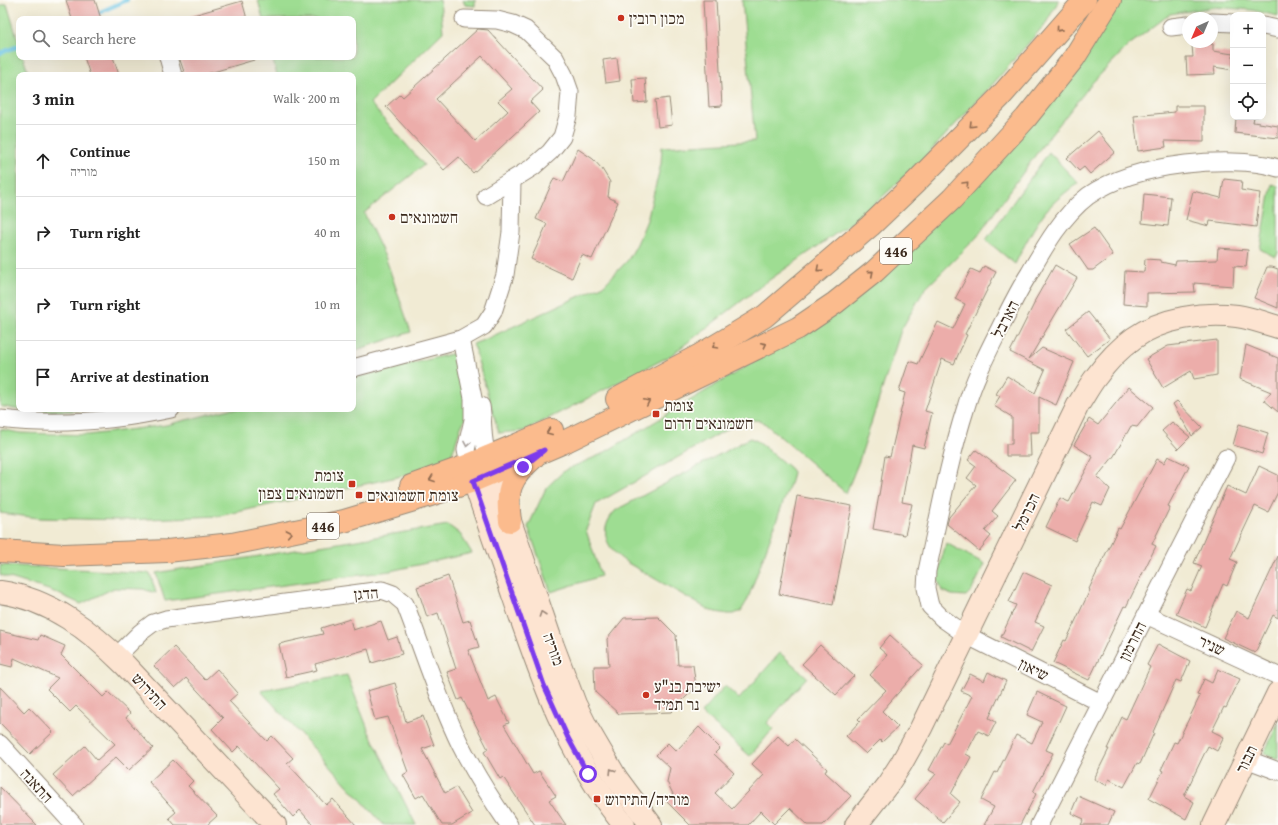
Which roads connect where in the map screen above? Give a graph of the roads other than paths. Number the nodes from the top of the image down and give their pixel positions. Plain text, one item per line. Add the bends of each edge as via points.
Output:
1 (1085, 0) edge
2 (1110, 0) edge
3 (464, 20) dead end
4 (1218, 22) edge
5 (1230, 23) edge
6 (1182, 26) edge
7 (1171, 27) dead end
8 (1266, 27) edge
9 (1278, 29) edge
10 (169, 60) edge
11 (172, 72) edge
12 (1278, 168) edge
13 (512, 180) junction
14 (486, 196) dead end
15 (1278, 327) edge
16 (461, 339) junction
17 (356, 367) edge
18 (470, 378) junction
19 (156, 412) edge
20 (0, 419) edge
21 (544, 450) junction
22 (1226, 458) dead end
23 (491, 465) junction
24 (471, 473) junction
25 (510, 521) junction
26 (0, 537) edge
27 (0, 551) edge
28 (0, 592) edge
29 (1146, 615) junction
30 (966, 635) junction
31 (117, 656) junction
32 (1278, 676) edge
33 (1278, 693) edge
34 (1101, 703) junction
35 (0, 744) edge
36 (1246, 759) junction
37 (1278, 772) edge
38 (74, 825) edge
39 (275, 825) edge
40 (509, 825) edge
41 (624, 825) edge
42 (651, 825) edge
43 (856, 825) edge
44 (1039, 825) edge
45 (1214, 825) edge

1 -> 23 main road, 446 via 1000,97 914,184 870,226 765,316 639,389 562,426
21 -> 2 main road, 446 via 798,328 874,272 952,199 1015,130 1074,58
3 - 13 street via 497,20 526,30 555,58 570,92 568,116 562,137 533,167
4 - 5 street
6 - 7 street
8 - 9 street
10 - 11 street
12 - 30 street, הארבל via 1241,162 1203,162 1137,173 1112,182 1089,196 1055,231 1022,285 980,367 954,449 927,571 926,588 930,606
13 - 14 street
13 - 16 street via 511,232 505,275 496,304 484,326
15 - 30 street, הכרמל via 1237,316 1209,315 1183,318 1159,325 1135,337 1116,353 1095,377 1078,405
16 - 17 street
16 - 18 street
18 - 23 street via 481,407 483,438
18 -> 24 street via 474,411 466,450
19 - 20 street via 91,421 23,422
21 - 23 main road, 446
21 - 25 main road via 523,467 511,486 508,500
22 - 29 street, החרמון
23 - 24 main road, 446
23 - 25 street, מוריה
24 -> 26 main road, 446 via 418,484 325,511 230,530 114,540 64,541
27 -> 24 main road, 446 via 115,553 232,544 344,521 424,497
24 - 41 street, מוריה via 556,713 588,774
42 -> 25 street, מוריה via 607,763 575,704
28 - 31 street, התירוש via 31,600 59,613 82,627
29 - 32 street, שניר
29 - 34 street, החרמון
30 - 34 street, שיאון
30 - 43 street, הכרמל via 901,764
31 - 39 street, התירוש
31 - 40 street, הדגן via 141,632 153,623 166,619 382,590 393,594 405,604 460,744 483,788
33 - 36 street, תבור
34 - 44 street, החרמון
35 - 38 street, התאנה
36 - 37 street
36 - 45 street, תבור

